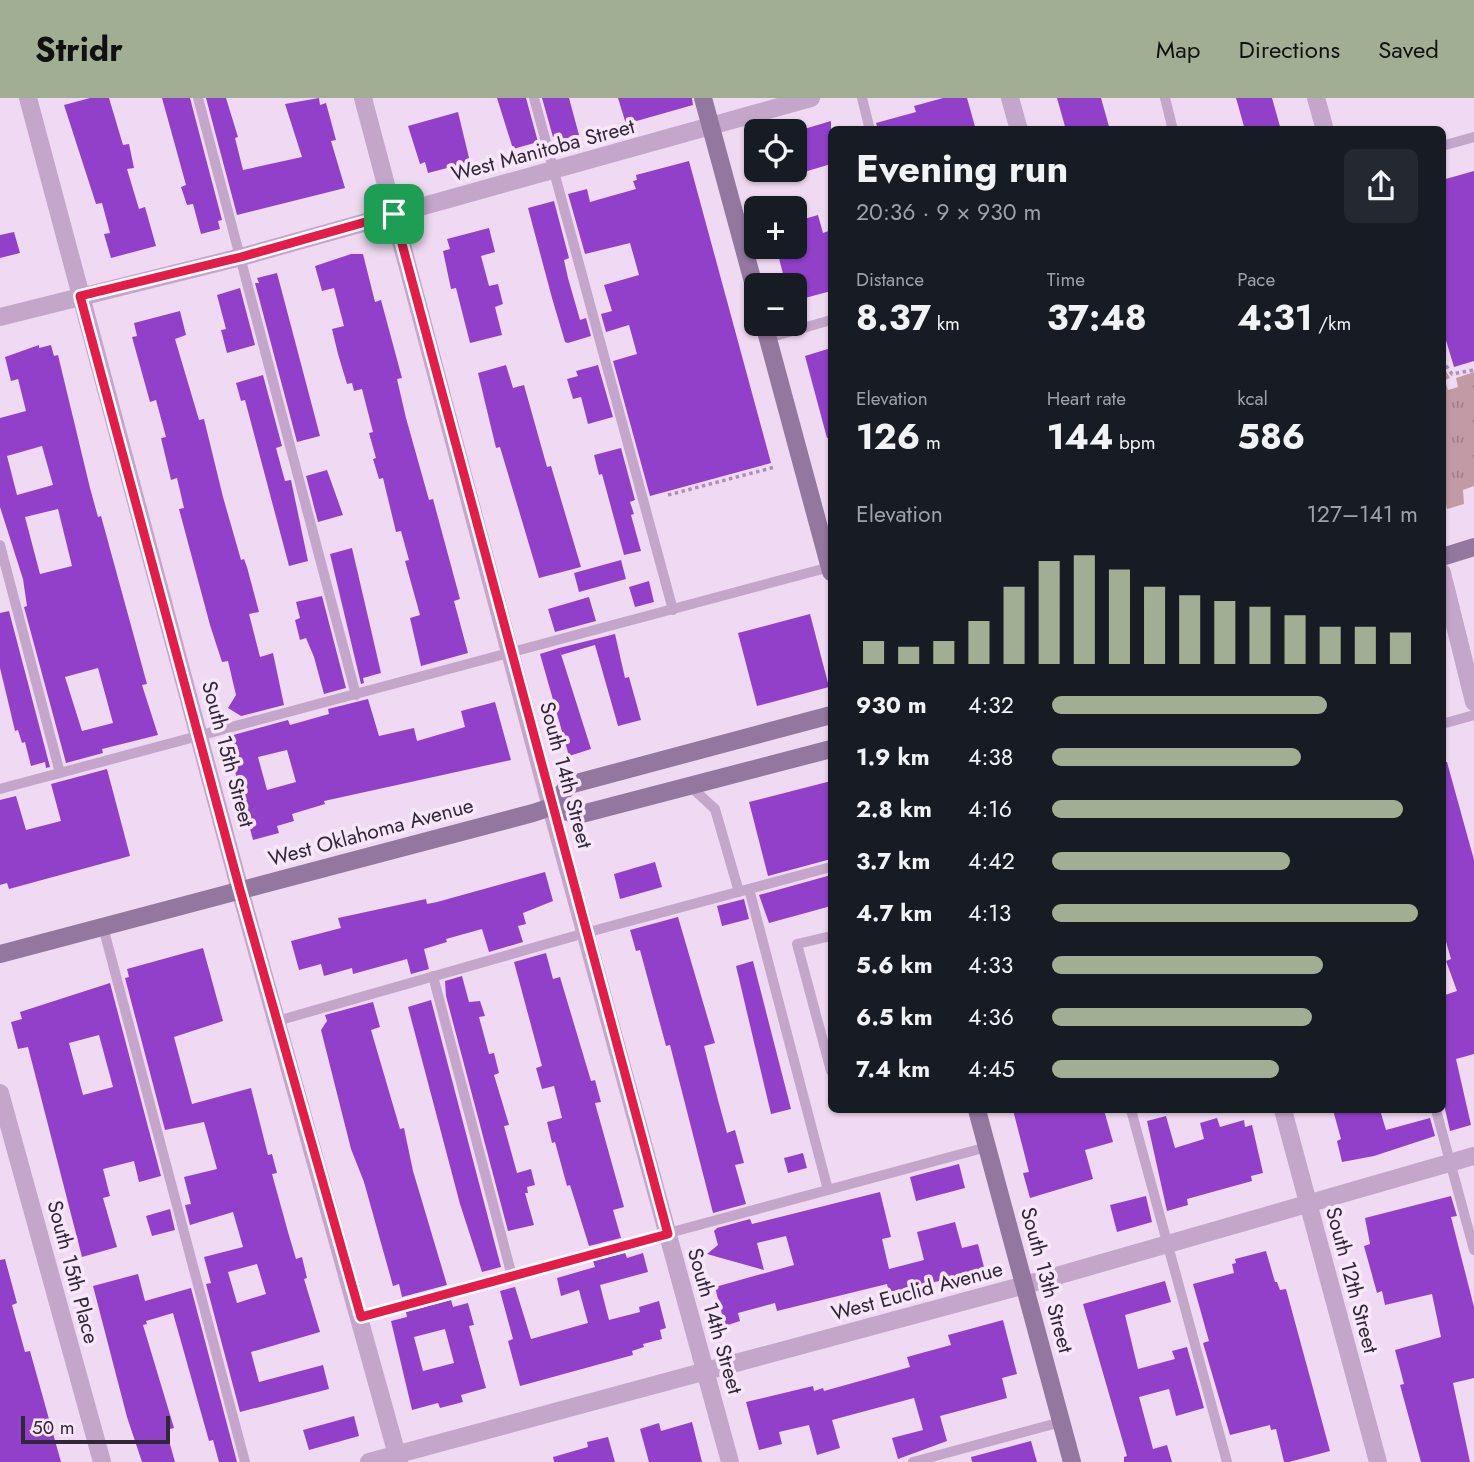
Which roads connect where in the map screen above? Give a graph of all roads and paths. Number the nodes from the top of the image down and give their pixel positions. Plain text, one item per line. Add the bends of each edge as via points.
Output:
1 (27, 98) edge
2 (198, 98) edge
3 (363, 98) edge
4 (534, 98) edge
5 (703, 98) edge
6 (811, 98) edge
7 (862, 98) edge
8 (1010, 98) edge
9 (1165, 98) edge
10 (1316, 98) edge
11 (869, 126) edge
12 (1018, 126) edge
13 (1173, 126) edge
14 (1324, 126) edge
15 (711, 128) junction
16 (1474, 137) edge
17 (1446, 145) edge
18 (553, 172) junction
19 (394, 214) junction
20 (241, 257) junction
21 (751, 273) edge
22 (80, 296) junction
23 (0, 317) edge
24 (828, 321) edge
25 (807, 324) edge
26 (767, 336) edge
27 (1446, 366) edge
28 (1474, 370) edge
29 (775, 467) dead end
30 (668, 495) dead end
31 (0, 545) edge
32 (1474, 547) edge
33 (1446, 555) edge
34 (828, 558) edge
35 (828, 570) edge
36 (1446, 589) edge
37 (673, 610) junction
38 (512, 654) junction
39 (356, 695) junction
40 (1474, 702) edge
41 (1474, 715) edge
42 (828, 716) edge
43 (1446, 723) edge
44 (200, 736) junction
45 (828, 750) edge
46 (60, 773) junction
47 (691, 787) junction
48 (0, 789) edge
49 (551, 807) junction
50 (828, 868) edge
51 (240, 890) junction
52 (744, 890) junction
53 (103, 927) junction
54 (585, 933) junction
55 (828, 937) edge
56 (0, 954) edge
57 (433, 976) junction
58 (277, 1021) junction
59 (828, 1060) edge
60 (0, 1093) edge
61 (978, 1113) edge
62 (1132, 1113) edge
63 (1284, 1113) edge
64 (1437, 1113) edge
65 (987, 1147) junction
66 (1474, 1156) edge
67 (1450, 1163) junction
68 (828, 1189) junction
69 (1308, 1204) junction
70 (668, 1234) junction
71 (1168, 1244) junction
72 (1474, 1250) edge
73 (512, 1276) junction
74 (1025, 1285) junction
75 (361, 1317) junction
76 (707, 1371) junction
77 (1061, 1422) junction
78 (398, 1458) edge
79 (102, 1462) edge
80 (245, 1462) edge
81 (369, 1462) edge
82 (730, 1462) edge
83 (913, 1462) edge
84 (1072, 1462) edge
85 (1227, 1462) edge
86 (1378, 1462) edge

1 - 22 street, South 15th Street
2 - 20 lane
3 - 19 street, South 14th Street
4 - 18 lane
5 - 15 main road
6 - 15 street, West Manitoba Street
7 - 11 lane
8 - 12 street
9 - 13 lane
10 - 14 street
15 - 18 street, West Manitoba Street
15 - 21 main road
16 - 17 lane
18 - 19 street, West Manitoba Street
18 - 37 lane
19 - 20 street, West Manitoba Street
19 - 38 street, South 14th Street
20 - 22 street, West Manitoba Street
20 - 39 lane
22 - 23 street, West Manitoba Street
22 - 44 street, South 15th Street
24 - 25 lane
26 - 34 main road
27 - 28 path via 1452,374
29 - 30 path
31 - 46 lane
32 - 33 main road
35 - 37 lane
36 - 40 street
37 - 38 lane
38 - 39 lane
38 - 49 street, South 14th Street
39 - 44 lane
41 - 43 lane
42 - 49 main road, West Oklahoma Avenue via 569,785
44 - 46 lane
44 - 51 street, South 15th Street
45 - 47 main road, West Oklahoma Avenue
46 - 48 lane
47 - 49 main road, West Oklahoma Avenue via 578,815
47 - 52 lane via 715,809
49 - 51 main road, West Oklahoma Avenue
49 - 54 street, South 14th Street
50 - 52 lane
51 - 53 main road, West Oklahoma Avenue
51 - 58 street, South 15th Street
52 - 54 lane
52 - 68 lane
53 - 56 main road, West Oklahoma Avenue
53 - 80 lane
54 - 57 lane
54 - 70 street, South 14th Street
55 - 59 lane via 797,944
57 - 58 lane
57 - 73 lane
58 - 75 street, South 15th Street
60 - 79 street, South 15th Place
61 - 65 main road, South 13th Street
62 - 71 lane
63 - 69 street, South 12th Street
64 - 67 lane
65 - 68 lane
65 - 74 main road, South 13th Street
66 - 67 street, West Euclid Avenue
67 - 69 street, West Euclid Avenue
67 - 72 lane
68 - 70 lane
69 - 71 street, West Euclid Avenue
69 - 86 street, South 12th Street
70 - 73 lane
70 - 76 street, South 14th Street
71 - 74 street, West Euclid Avenue
71 - 85 lane
73 - 75 lane
74 - 76 street, West Euclid Avenue
74 - 77 main road, South 13th Street
75 - 78 street, South 15th Street
76 - 78 street, West Euclid Avenue
76 - 82 street, South 14th Street
77 - 83 lane
77 - 84 main road, South 13th Street
78 - 81 street, West Euclid Avenue

